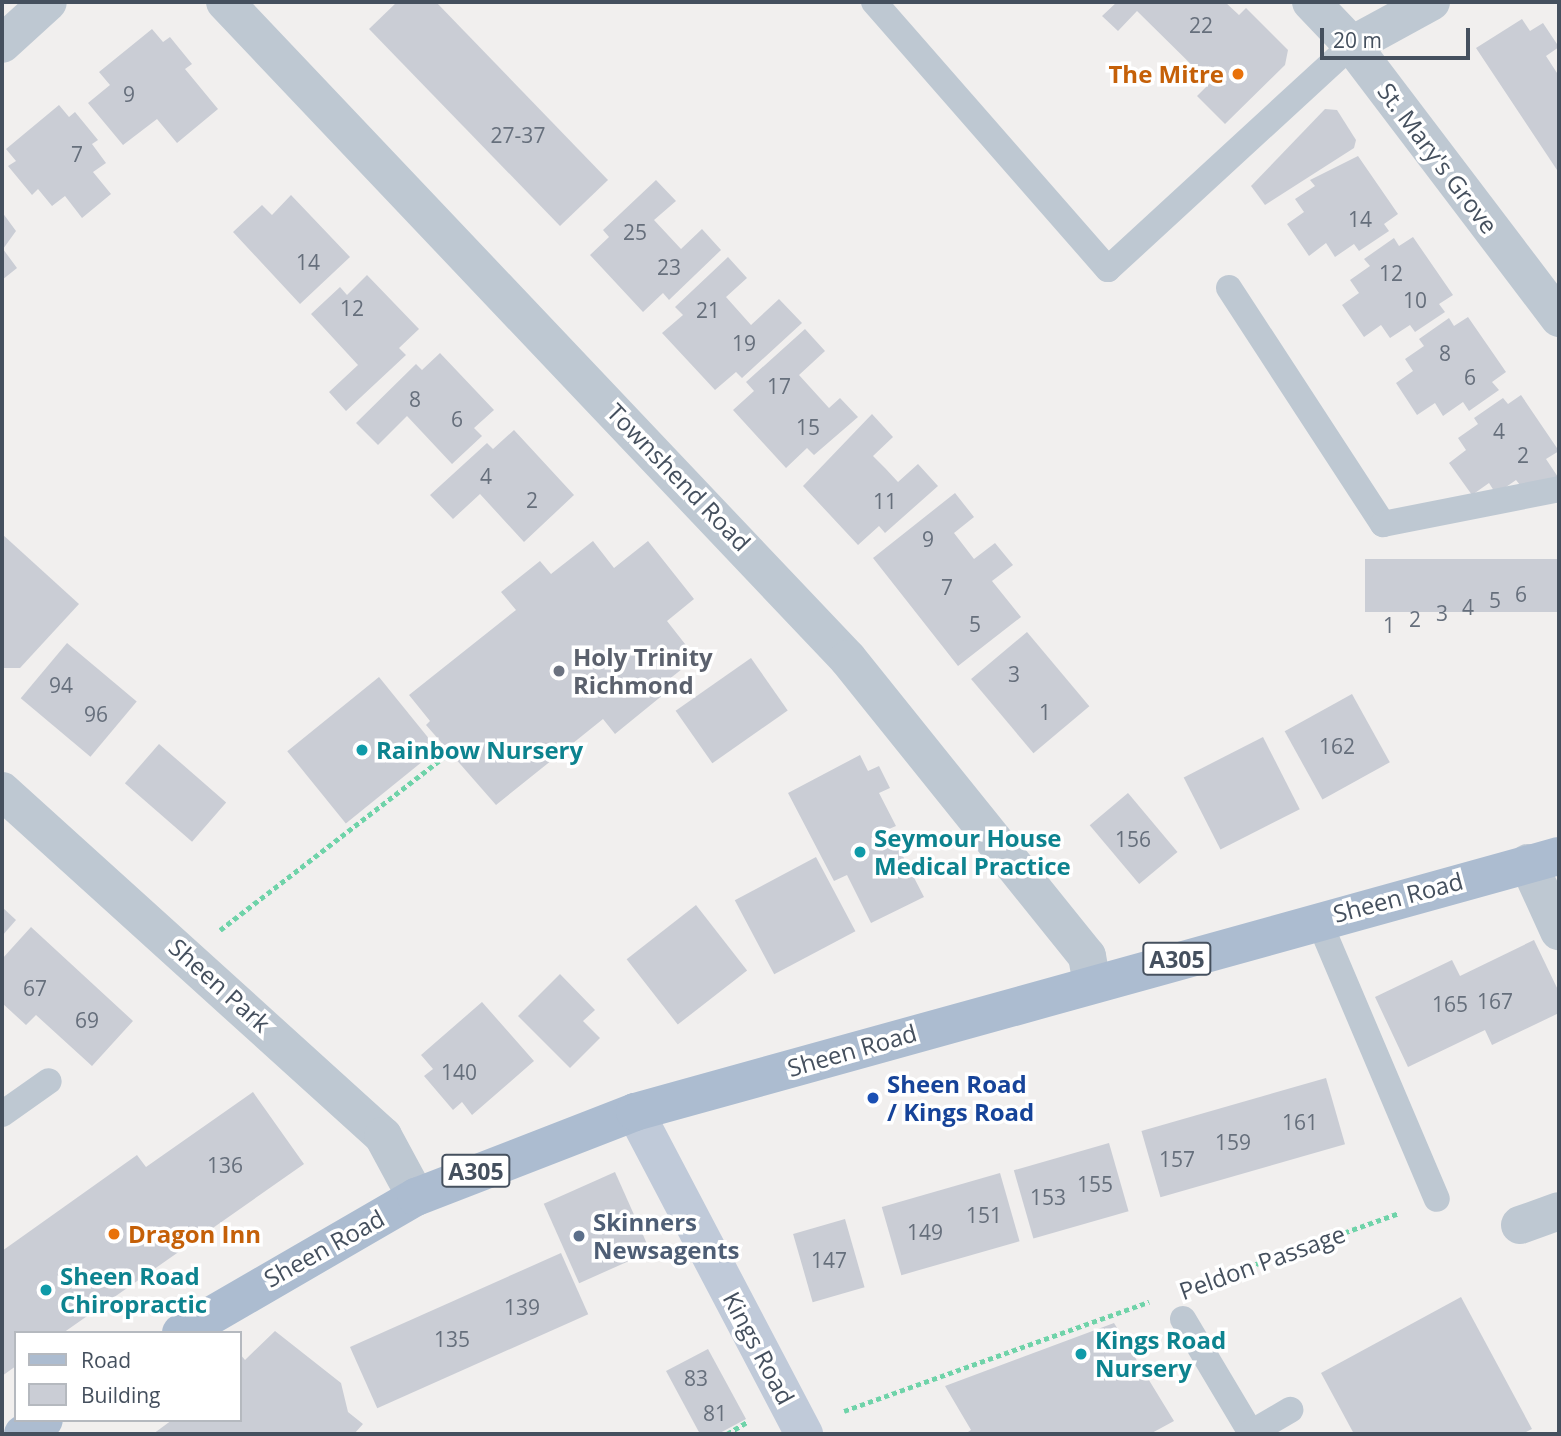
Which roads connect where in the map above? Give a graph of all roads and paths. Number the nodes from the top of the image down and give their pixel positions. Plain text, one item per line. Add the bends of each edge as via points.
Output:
1 (48, 2) edge
2 (225, 2) edge
3 (874, 2) edge
4 (1311, 2) edge
5 (1431, 2) edge
6 (2, 44) edge
7 (1352, 45) junction
8 (1229, 288) dead end
9 (1559, 318) edge
10 (1559, 489) edge
11 (444, 757) dead end
12 (2, 791) edge
13 (1544, 859) edge
14 (1318, 919) junction
15 (1559, 931) edge
16 (188, 955) junction
17 (1093, 983) junction
18 (48, 1082) dead end
19 (635, 1112) junction
20 (2, 1115) edge
21 (416, 1197) junction
22 (1437, 1199) joint
23 (1558, 1210) edge
24 (1520, 1225) dead end
25 (1190, 1287) dead end
26 (1164, 1297) dead end
27 (1183, 1319) dead end
28 (183, 1331) edge
29 (1290, 1410) dead end
30 (41, 1422) edge
31 (797, 1432) edge
32 (23, 1434) edge
33 (1250, 1434) edge

1 - 6 street
2 - 17 street, Townshend Road via 848,659 1087,956
3 - 7 lane via 1108,269
4 - 7 street, St. Mary's Grove
5 - 7 street
7 - 9 street, St. Mary's Grove
8 - 10 lane via 1383,524
11 - 16 path
12 - 16 street, Sheen Park
13 - 14 main road, Sheen Road / A305
13 - 15 street
14 - 17 main road, Sheen Road / A305
14 - 22 lane
16 - 21 street, Sheen Park via 383,1136
17 - 19 main road, Sheen Road / A305
18 - 20 lane
19 - 21 main road, Sheen Road / A305
19 - 31 street, Kings Road
21 - 28 main road, Sheen Road / A305
22 - 25 path, Peldon Passage
23 - 24 street
26 - 31 path, Peldon Passage
27 - 33 lane
29 - 33 lane
30 - 32 main road

